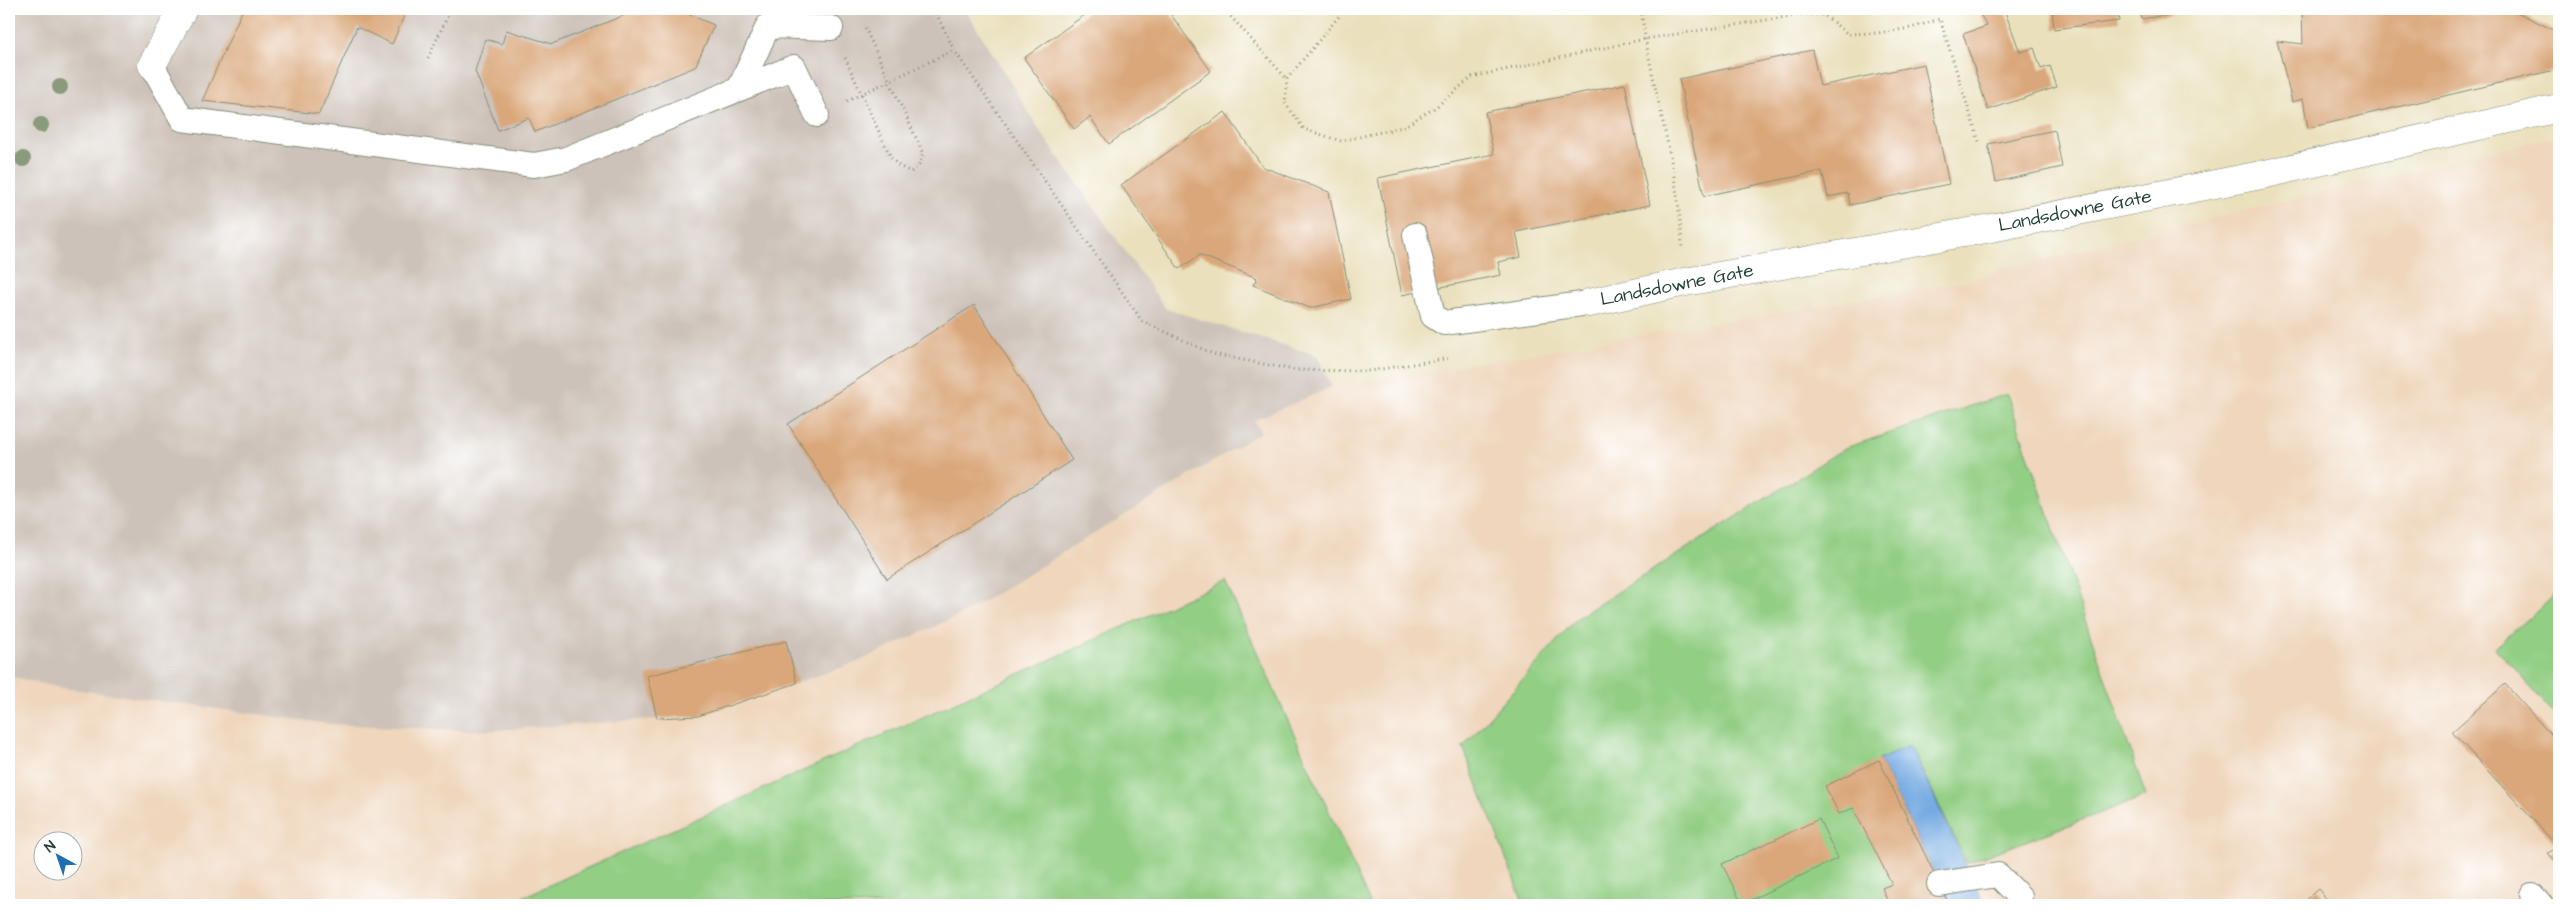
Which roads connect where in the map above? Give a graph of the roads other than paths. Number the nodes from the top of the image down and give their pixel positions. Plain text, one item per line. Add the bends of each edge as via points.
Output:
1 (183, 9) edge
2 (766, 17) edge
3 (831, 28) road end
4 (152, 65) joint
5 (740, 87) junction
6 (2559, 108) edge
7 (817, 115) road end
8 (1415, 235) dead end
9 (1589, 302) joint
10 (1939, 884) dead end
11 (2020, 897) dead end

1 - 4 street
2 - 3 lane
2 - 5 lane
4 - 5 lane via 182,119 534,165 566,159
5 - 7 lane via 794,67
6 - 9 street, Landsdowne Gate via 2261,175
8 - 9 lane via 1433,316 1444,323
10 - 11 lane via 1998,875

